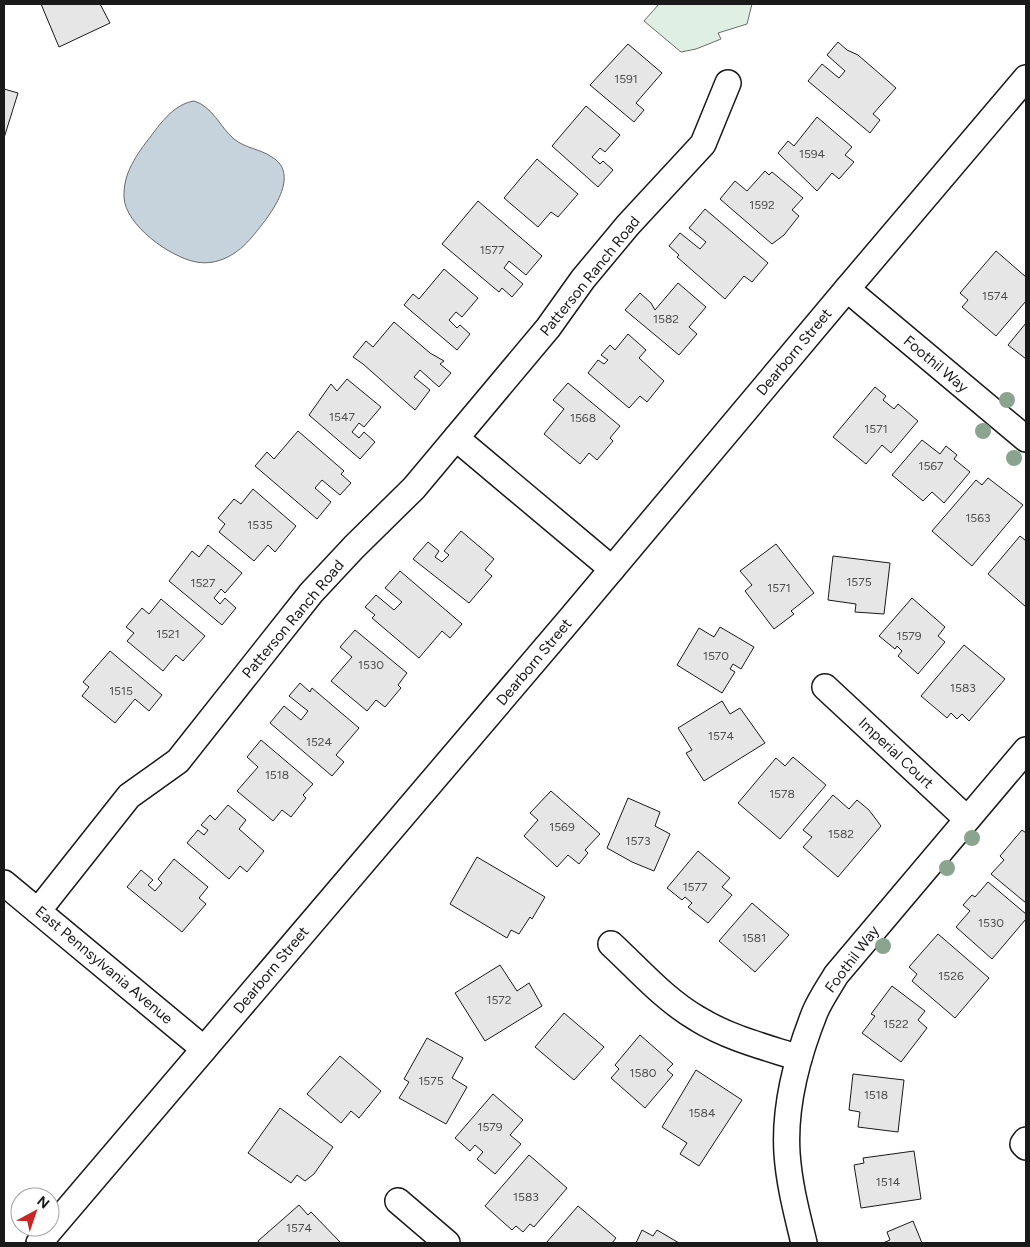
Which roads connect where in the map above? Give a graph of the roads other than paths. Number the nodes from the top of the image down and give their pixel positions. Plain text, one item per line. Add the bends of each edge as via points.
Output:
1 (1026, 78) edge
2 (728, 82) dead end
3 (846, 289) junction
4 (456, 438) junction
5 (1026, 439) edge
6 (612, 569) junction
7 (825, 688) dead end
8 (1026, 750) edge
9 (967, 819) junction
10 (4, 882) edge
11 (38, 911) junction
12 (611, 944) dead end
13 (204, 1049) junction
14 (799, 1058) junction
15 (398, 1201) dead end
16 (39, 1243) edge
17 (447, 1243) edge
18 (804, 1243) edge

1 - 3 street, Dearborn Street
2 - 4 street, Patterson Ranch Road via 703,144 628,225
3 - 5 street, Foothil Way
3 - 6 street, Dearborn Street
4 - 6 street
4 - 11 street, Patterson Ranch Road via 414,488 311,593 178,761 129,796
6 - 13 street, Dearborn Street
7 - 9 street, Imperial Court
8 - 9 street, Foothil Way
9 - 14 street, Foothil Way via 836,976 816,1011
10 - 11 street, East Pennsylvania Avenue
11 - 13 street, East Pennsylvania Avenue
12 - 14 street via 675,1004 699,1020
13 - 16 street, Dearborn Street
14 - 18 street, Foothil Way via 789,1099 787,1153
15 - 17 street

